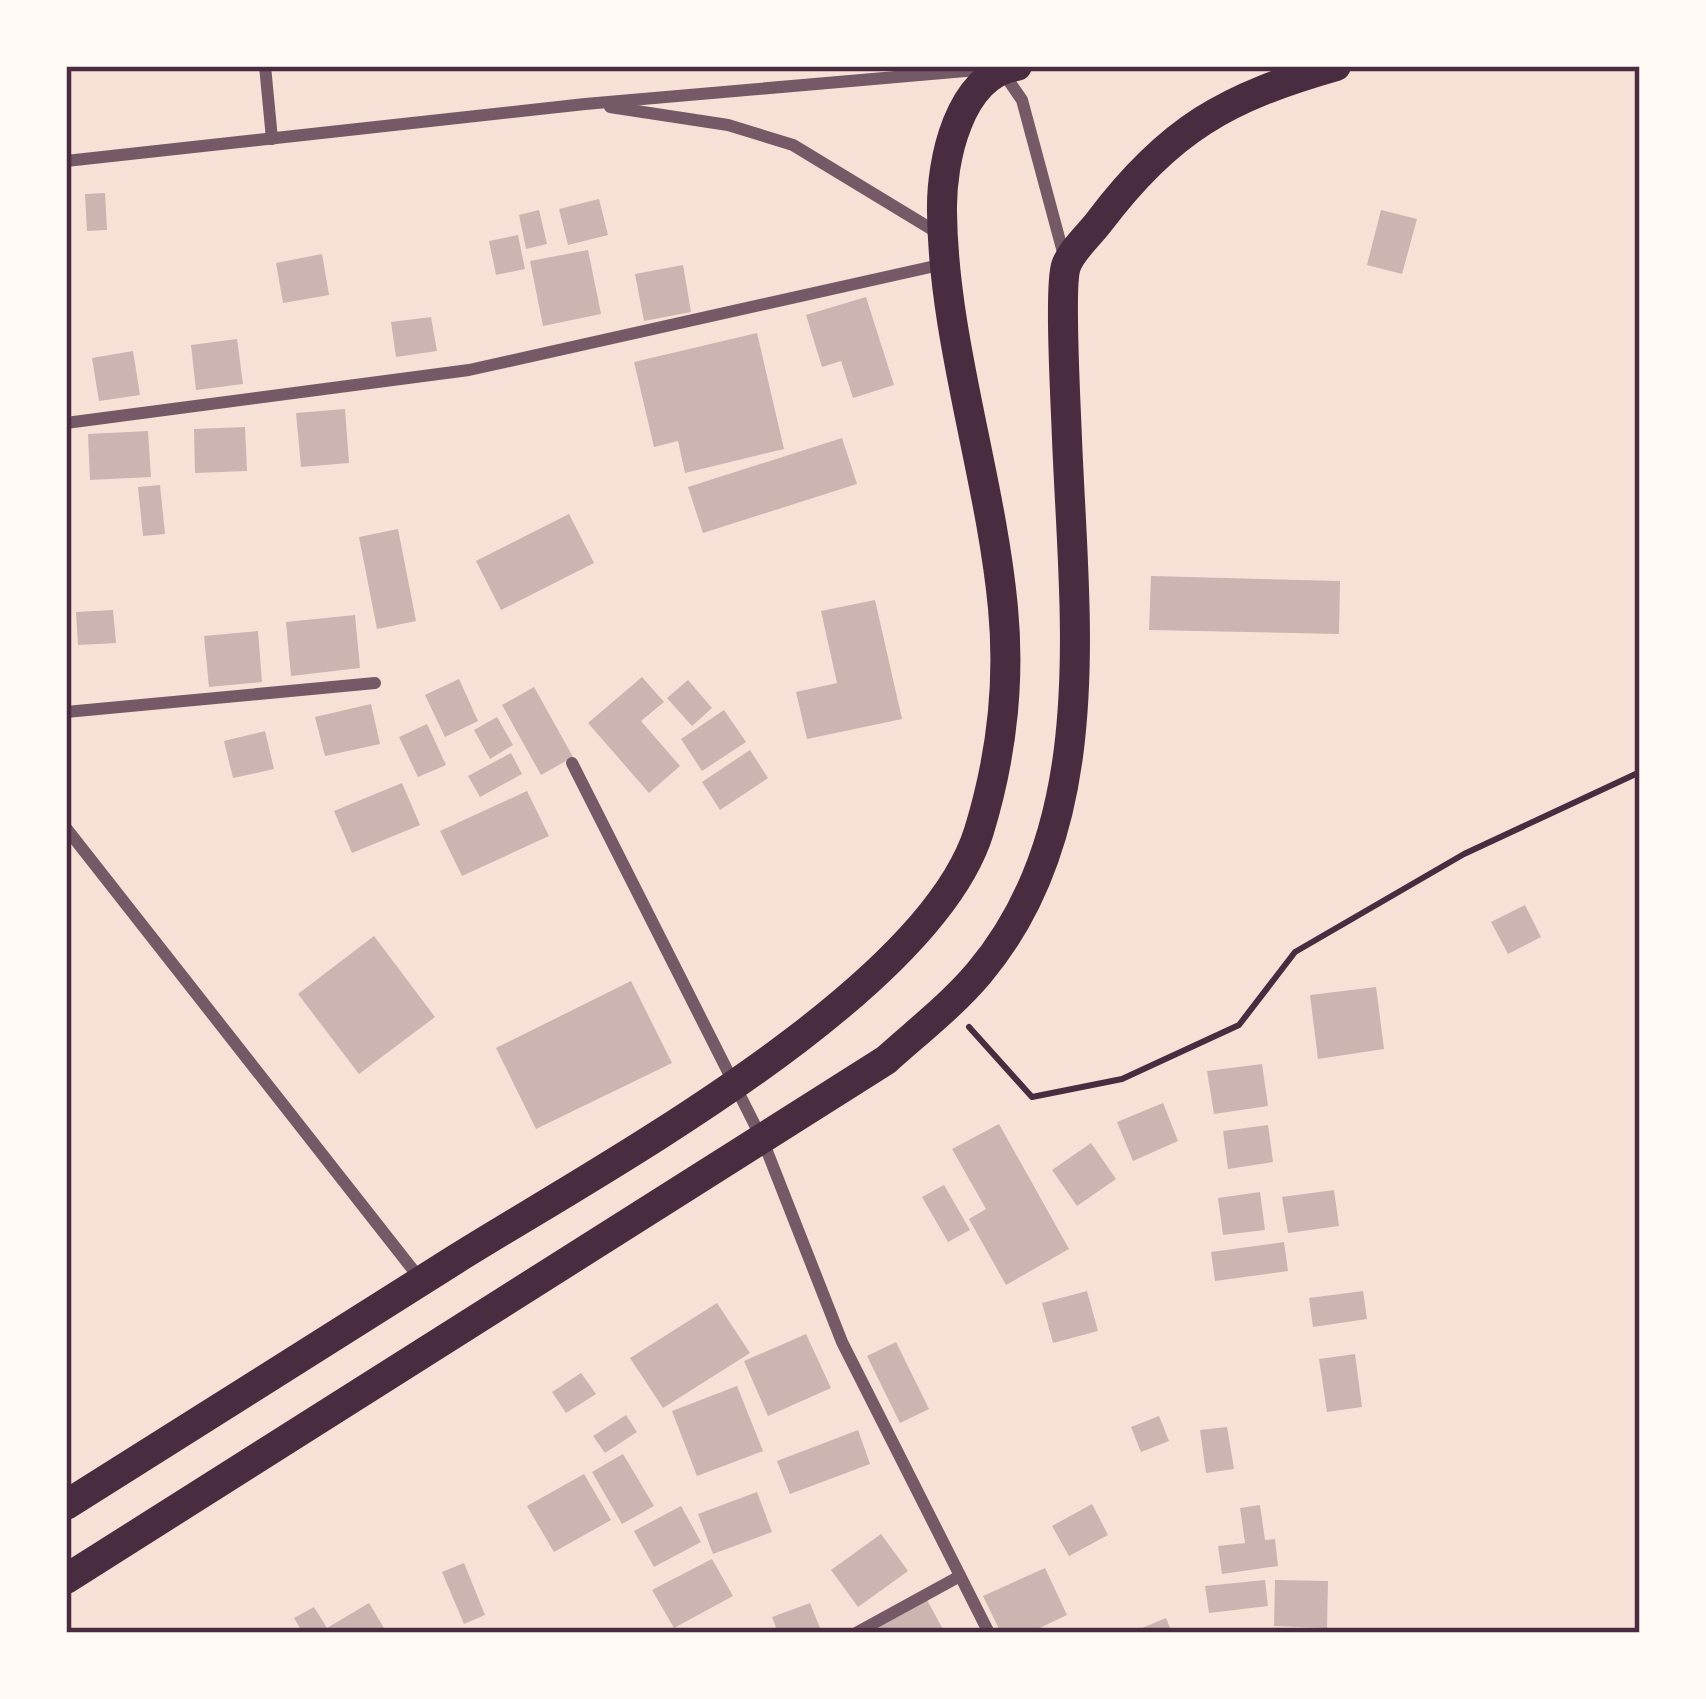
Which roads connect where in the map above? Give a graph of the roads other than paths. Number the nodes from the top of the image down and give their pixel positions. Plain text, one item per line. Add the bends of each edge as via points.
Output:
1 (266, 66) edge
2 (1336, 66) edge
3 (1008, 67) edge
4 (585, 104) junction
5 (272, 139) junction
6 (66, 161) edge
7 (945, 249) junction
8 (1066, 266) junction
9 (66, 423) edge
10 (375, 682) dead end
11 (66, 712) edge
12 (572, 763) dead end
13 (66, 828) edge
14 (733, 1084) junction
15 (763, 1142) junction
16 (422, 1281) junction
17 (66, 1505) edge
18 (960, 1576) junction
19 (66, 1580) edge
20 (856, 1633) edge
21 (989, 1633) edge

1 - 5 street
2 - 8 main road via 1215,109 1117,198
3 - 4 street
3 - 7 main road via 971,96 954,133 945,170
3 - 8 street
4 - 5 street
4 - 7 street via 728,124 793,145
5 - 6 street
7 - 9 street via 470,370
7 - 14 main road via 1003,612 994,774 977,838 929,916 860,991
8 - 15 main road via 1075,667 1070,749 1052,836 1030,896 969,982 886,1060
10 - 11 street
12 - 14 street
13 - 16 street
14 - 15 street
14 - 16 main road
15 - 18 street via 842,1342
15 - 19 main road
16 - 17 main road
18 - 20 street
18 - 21 street

